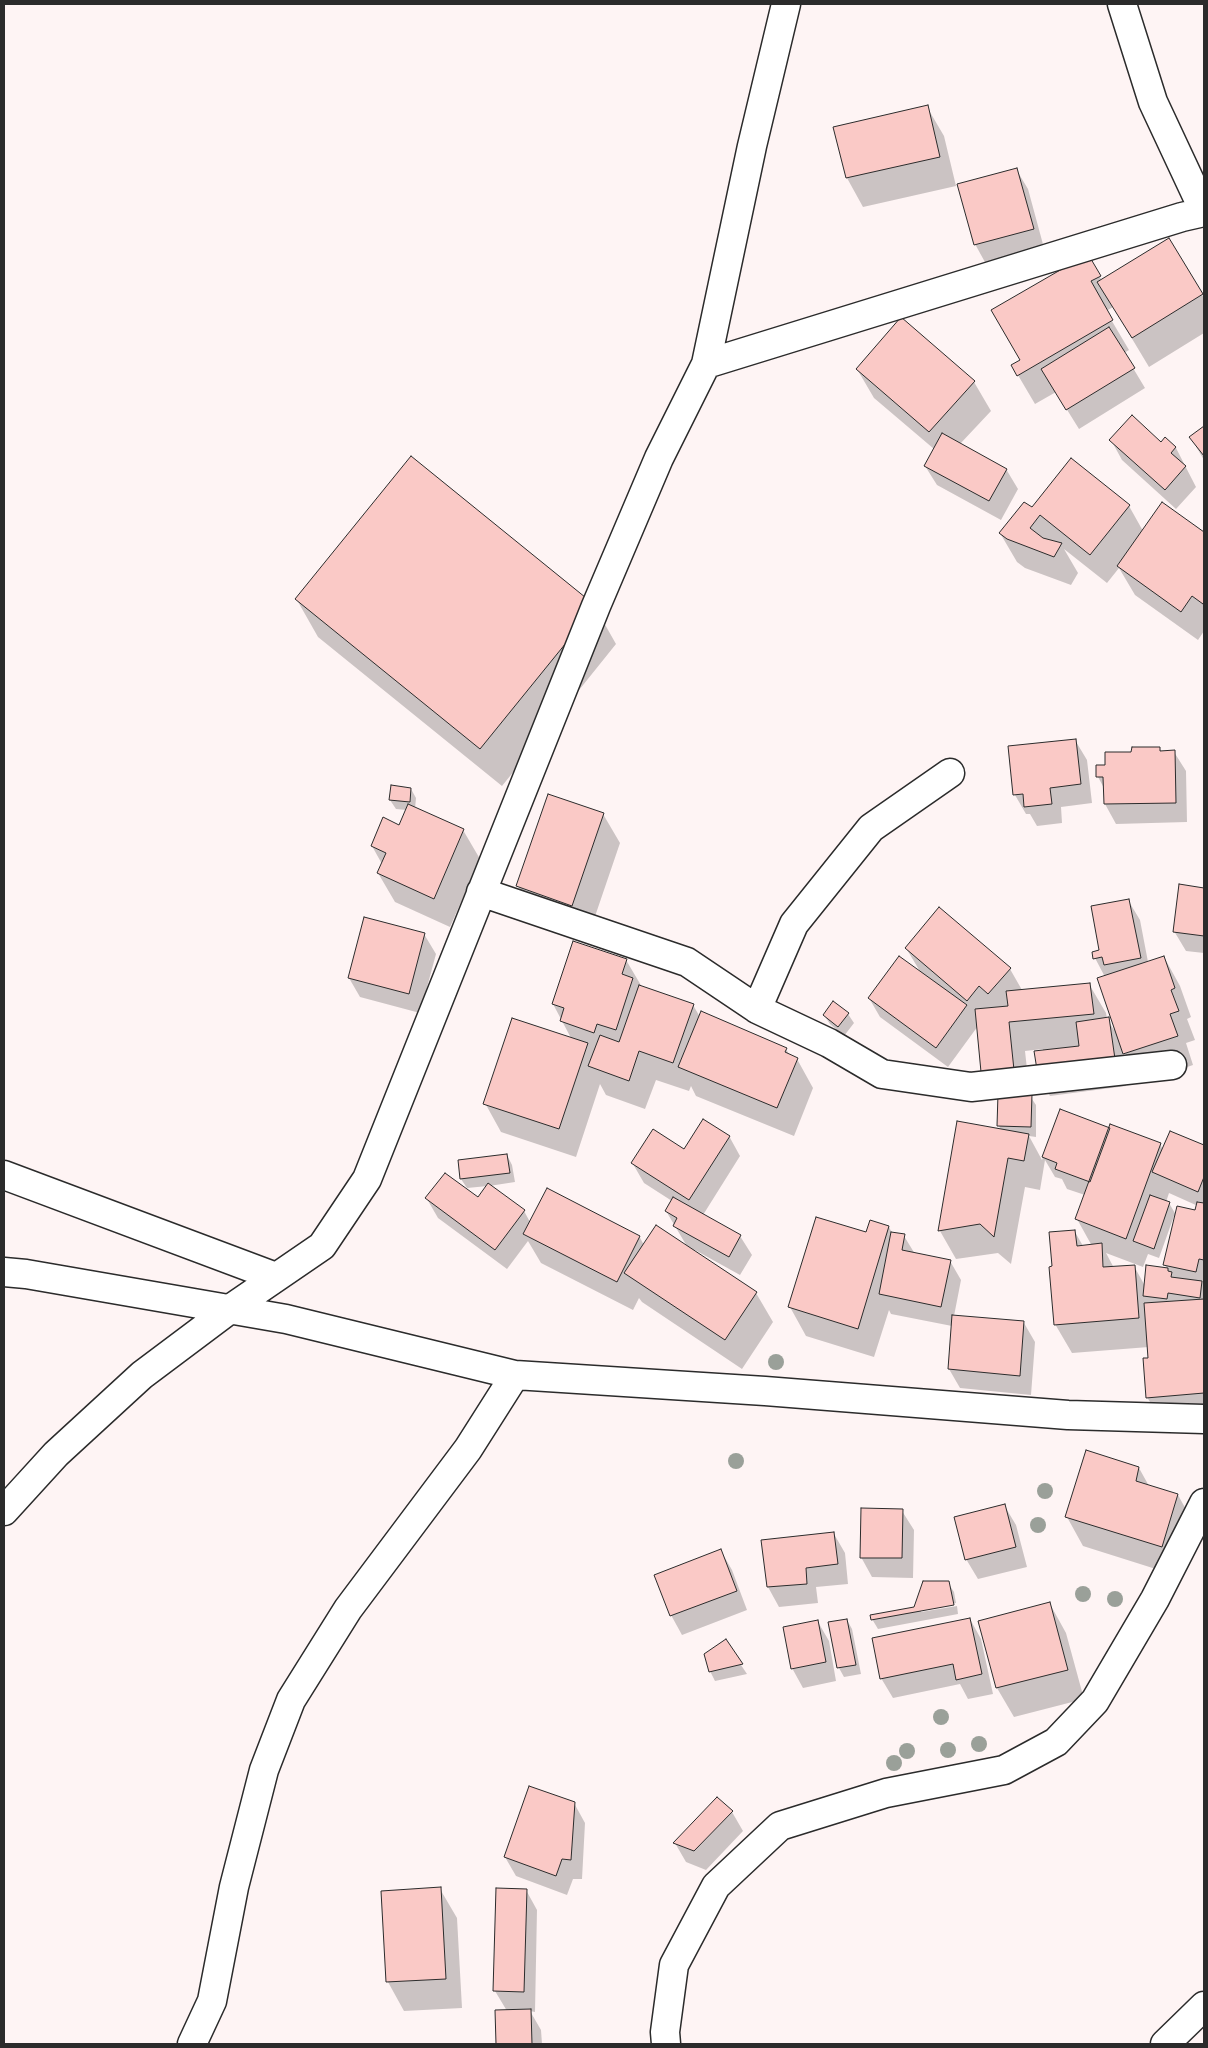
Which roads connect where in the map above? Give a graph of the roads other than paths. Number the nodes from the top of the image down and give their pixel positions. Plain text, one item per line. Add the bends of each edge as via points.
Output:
1 (786, 4) edge
2 (1122, 4) edge
3 (1204, 212) edge
4 (706, 364) junction
5 (950, 774) dead end
6 (481, 892) junction
7 (757, 1009) junction
8 (1172, 1065) dead end
9 (4, 1175) edge
10 (4, 1272) edge
11 (276, 1277) junction
12 (230, 1309) junction
13 (515, 1375) junction
14 (1204, 1419) edge
15 (1204, 1503) edge
16 (4, 1511) edge
17 (1204, 2006) edge
18 (192, 2044) edge
19 (666, 2044) edge
20 (1165, 2044) edge

1 - 4 street
2 - 3 street via 1153,102
3 - 4 street
4 - 6 street via 659,458 603,588
5 - 7 street via 871,828 794,924
6 - 7 street via 687,962
6 - 11 street via 367,1179 322,1246
7 - 8 street via 829,1043 882,1074 971,1087
9 - 11 street
10 - 12 street
11 - 12 street
12 - 13 street via 286,1319
12 - 16 street via 142,1375 56,1454
13 - 14 street via 1068,1414
13 - 18 street via 468,1449 348,1609 291,1700 264,1770 234,1888 212,2001
15 - 19 street via 1155,1599 1095,1701 1056,1742 1004,1770 886,1793 780,1826 716,1886 674,1965
17 - 20 street

